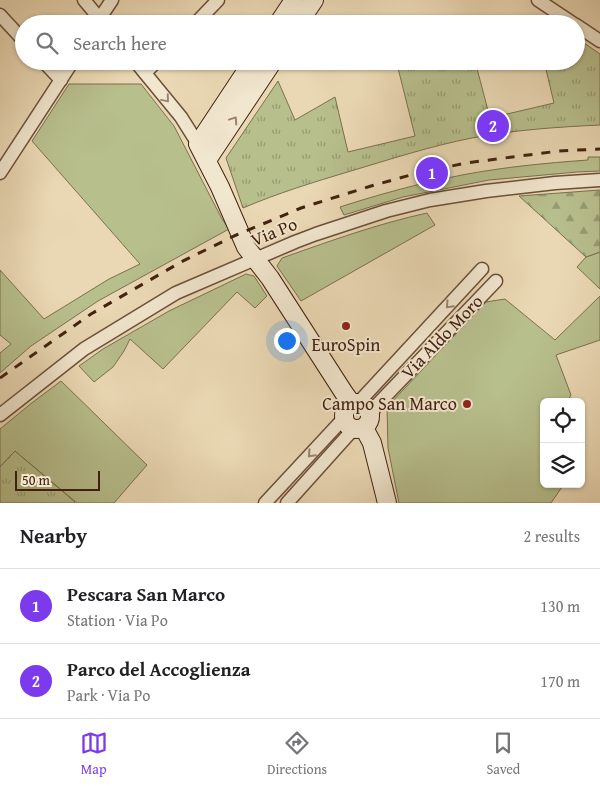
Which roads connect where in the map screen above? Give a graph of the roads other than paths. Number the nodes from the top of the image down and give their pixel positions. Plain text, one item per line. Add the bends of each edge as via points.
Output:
1 (84, 0) edge
2 (112, 0) edge
3 (218, 0) edge
4 (294, 0) edge
5 (314, 0) edge
6 (538, 0) edge
7 (0, 15) edge
8 (95, 15) edge
9 (104, 15) edge
10 (203, 15) edge
11 (284, 15) edge
12 (304, 15) edge
13 (561, 15) edge
14 (15, 31) edge
15 (585, 31) edge
16 (600, 41) edge
17 (51, 70) edge
18 (66, 70) edge
19 (142, 70) edge
20 (148, 70) edge
21 (247, 70) edge
22 (267, 70) edge
23 (145, 73) junction
24 (60, 80) junction
25 (198, 144) junction
26 (207, 160) junction
27 (0, 173) edge
28 (600, 180) edge
29 (255, 258) junction
30 (482, 269) dead end
31 (496, 281) dead end
32 (351, 408) junction
33 (0, 415) edge
34 (364, 424) junction
35 (265, 503) edge
36 (287, 503) edge
37 (387, 503) edge

1 - 8 street
2 - 9 street
3 - 10 street
4 - 11 street
5 - 12 street
6 - 13 street
7 - 14 street
15 - 16 street
17 - 24 street
18 - 24 street
19 - 23 street
20 - 23 street
21 - 25 street
26 -> 22 street
23 -> 25 street via 181,117
24 - 27 street
25 - 26 street
26 - 29 street via 244,244
28 - 29 street, Via Po via 430,200 324,231
29 - 32 street
29 - 33 street, Via Po via 176,293 84,349
30 -> 32 street, Via Aldo Moro
31 - 34 street, Via Aldo Moro via 375,407
32 - 34 street via 366,406
32 - 34 street via 347,425
32 -> 35 street, Via Aldo Moro
34 - 36 street, Via Aldo Moro via 348,436
34 - 37 street

